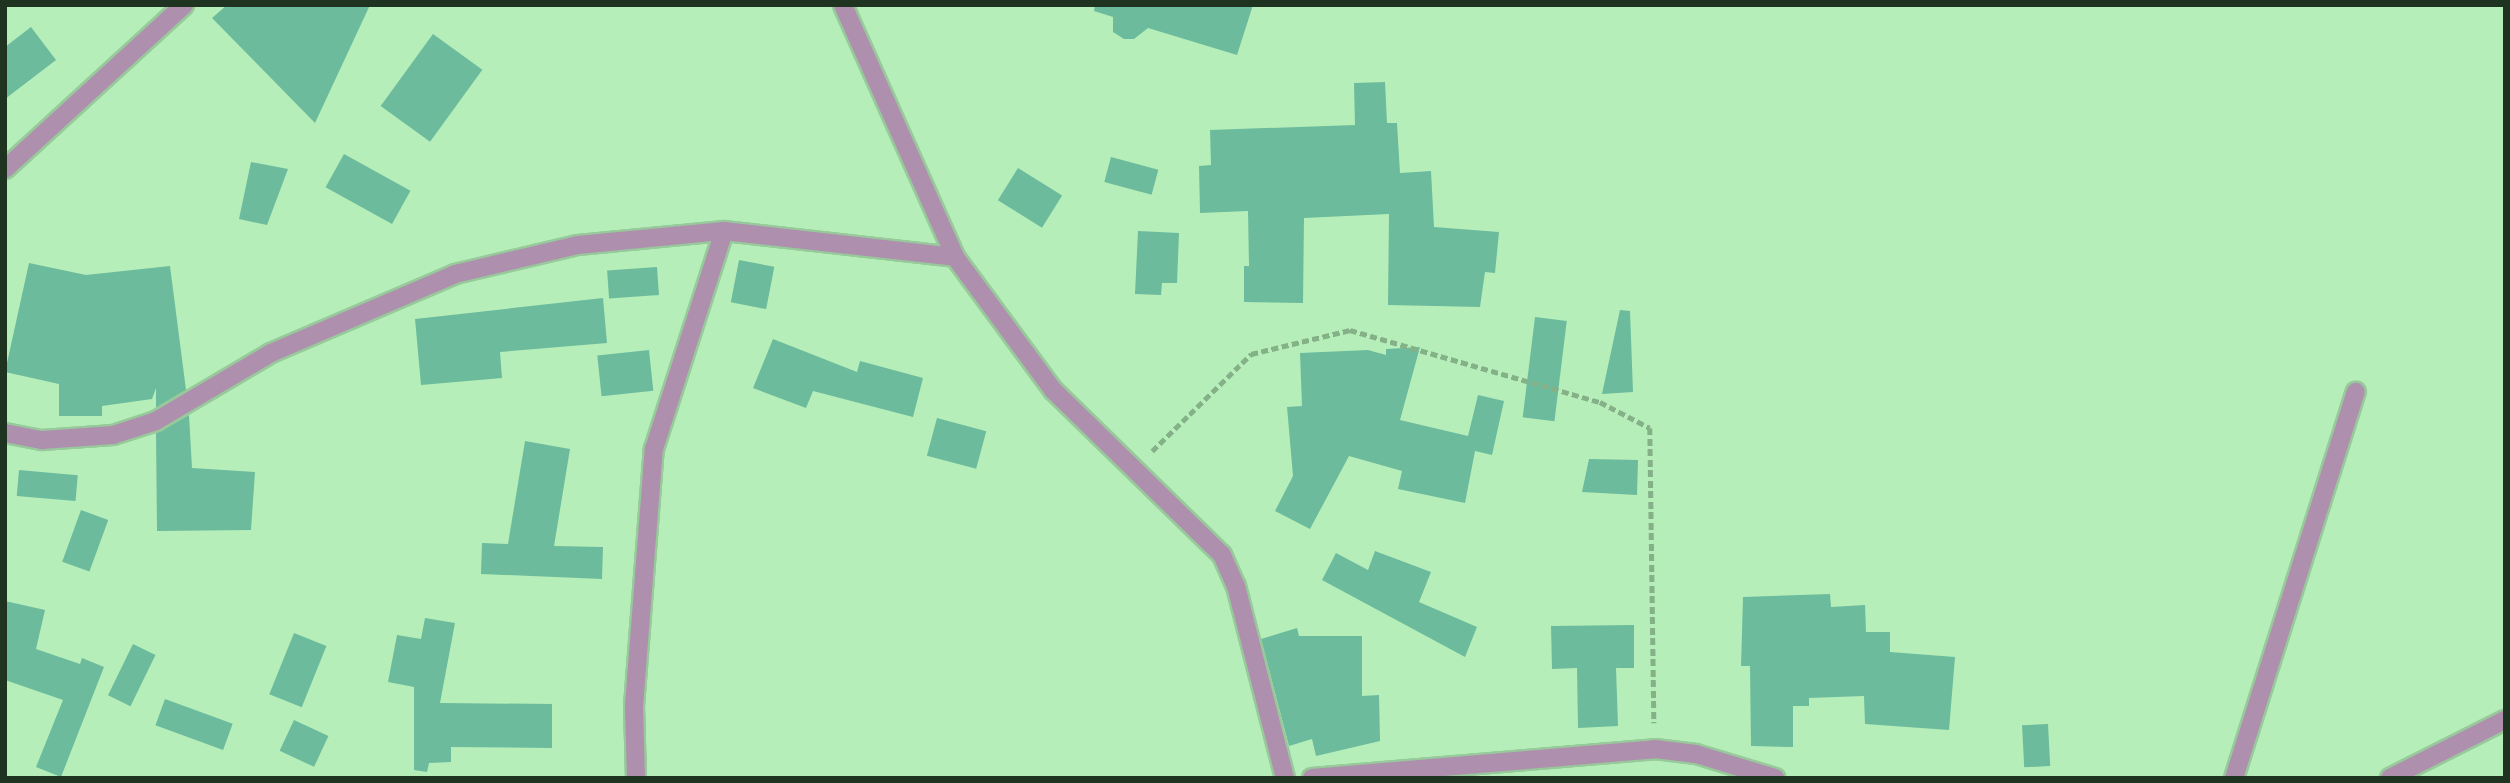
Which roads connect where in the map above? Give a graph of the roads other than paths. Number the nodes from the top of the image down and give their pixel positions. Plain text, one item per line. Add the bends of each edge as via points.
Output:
1 (184, 5) edge
2 (843, 5) edge
3 (5, 169) edge
4 (724, 230) junction
5 (955, 257) junction
6 (2356, 392) dead end
7 (5, 433) edge
8 (2505, 720) edge
9 (636, 778) edge
10 (1285, 778) edge
11 (1312, 778) edge
12 (1775, 778) edge
13 (2235, 778) edge
14 (2390, 778) edge

1 - 3 street
2 - 5 street
4 - 5 street
4 - 7 street via 578,245 455,274 271,353 156,421 113,435 42,440
4 - 9 street via 654,449 634,706
5 - 10 street via 1053,390 1222,555 1236,586
6 - 13 street
8 - 14 street
11 - 12 street via 1655,749 1696,754

